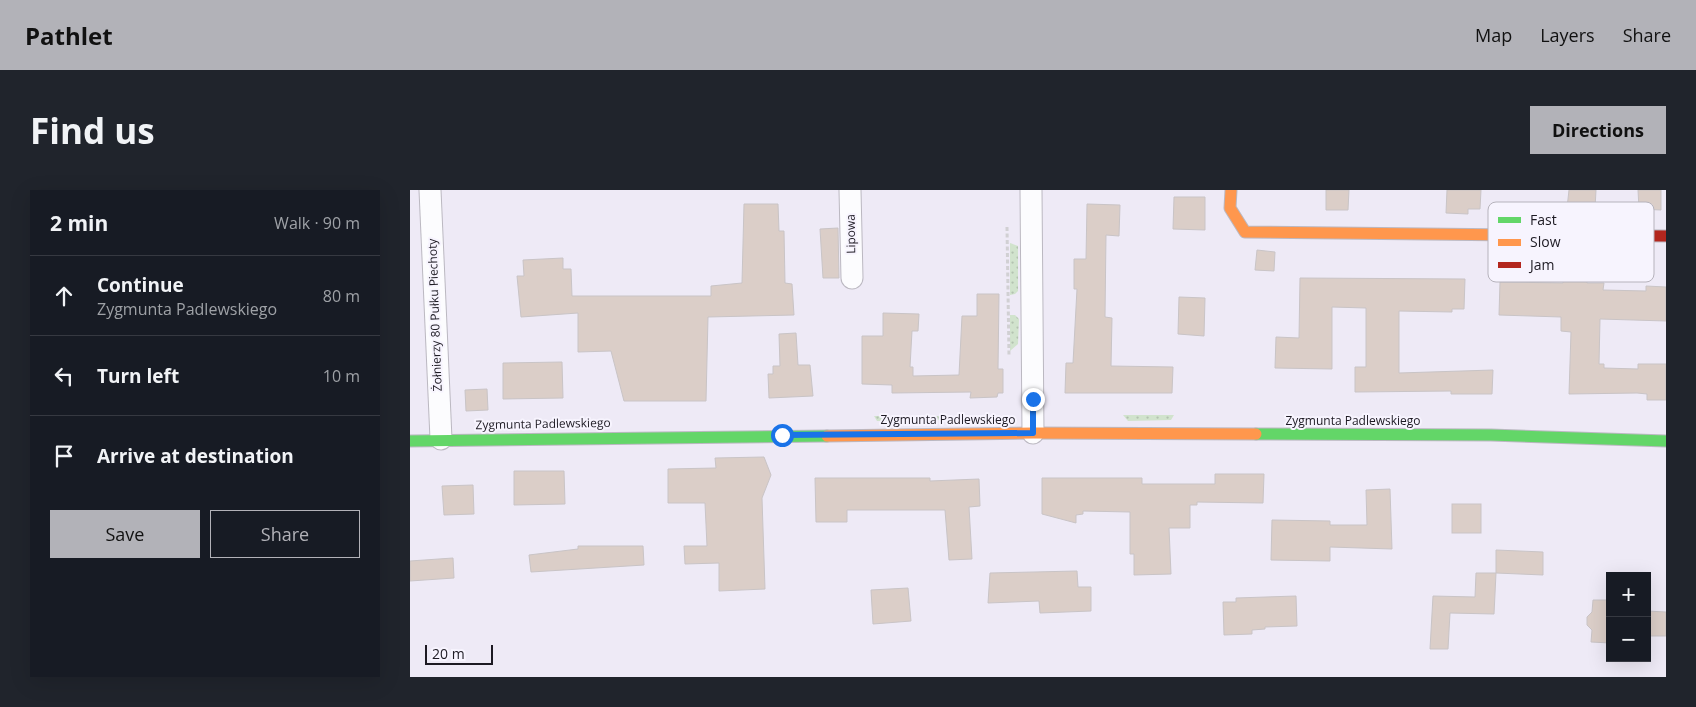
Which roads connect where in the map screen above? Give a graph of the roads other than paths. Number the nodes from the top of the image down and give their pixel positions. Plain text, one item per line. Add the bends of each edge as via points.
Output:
1 (430, 190) edge
2 (850, 190) edge
3 (1031, 190) edge
4 (1231, 190) edge
5 (1488, 234) edge
6 (852, 278) dead end
7 (1033, 433) junction
8 (441, 439) junction
9 (410, 441) edge
10 (1666, 442) edge

1 - 8 street, Żołnierzy 80 Pułku Piechoty
2 - 6 street, Lipowa
3 - 7 street
4 - 5 street via 1230,208 1245,232
7 - 8 street, Zygmunta Padlewskiego
7 - 10 street, Zygmunta Padlewskiego via 1491,435
8 - 9 street, Zygmunta Padlewskiego

